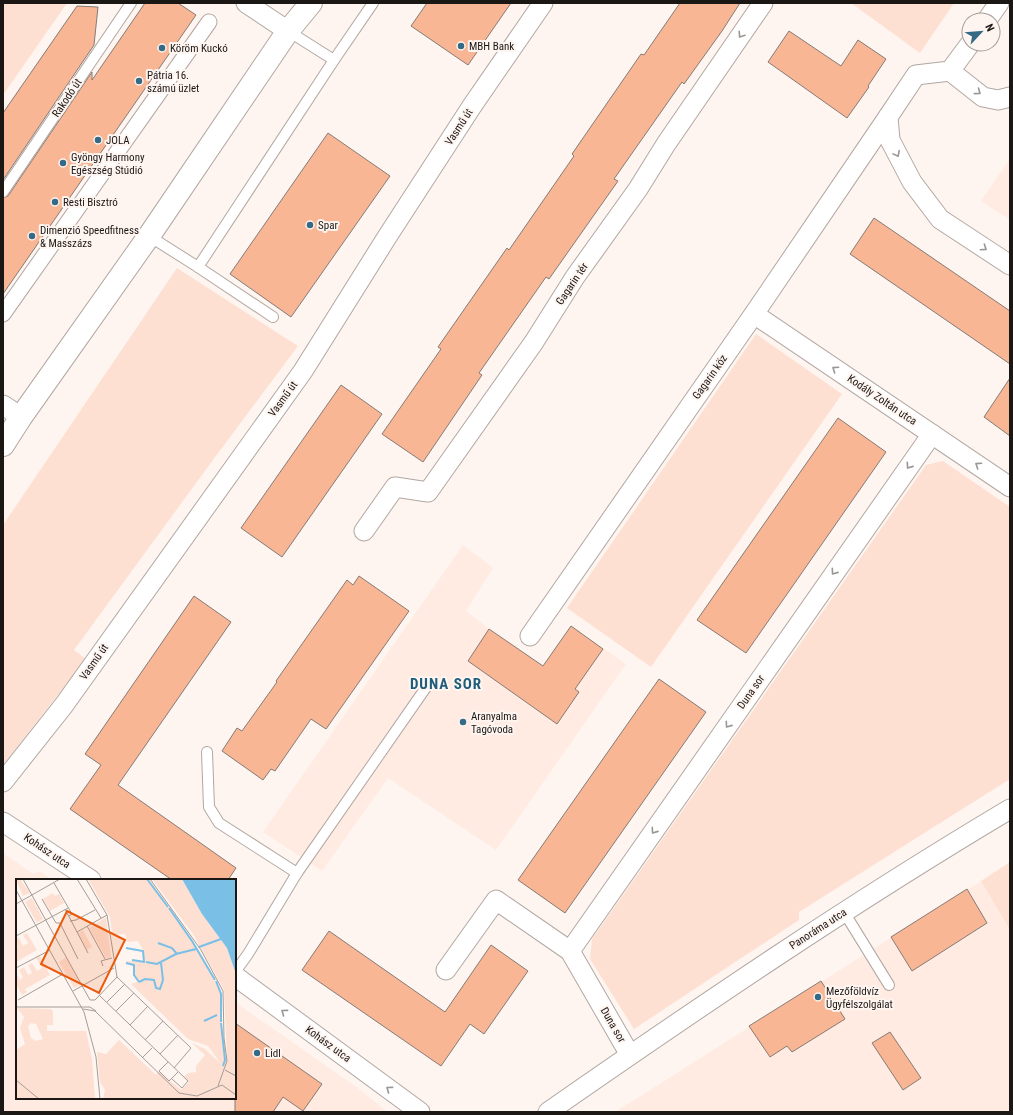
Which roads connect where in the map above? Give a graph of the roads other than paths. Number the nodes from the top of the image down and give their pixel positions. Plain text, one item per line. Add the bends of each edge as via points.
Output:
1 (131, 3) edge
2 (246, 3) edge
3 (311, 3) edge
4 (374, 3) edge
5 (543, 3) edge
6 (763, 3) edge
7 (999, 3) edge
8 (993, 12) edge
9 (209, 22) dead end
10 (288, 31) junction
11 (964, 52) edge
12 (334, 60) junction
13 (950, 71) junction
14 (1010, 97) edge
15 (888, 117) junction
16 (3, 192) edge
17 (149, 236) junction
18 (1010, 265) edge
19 (198, 267) junction
20 (3, 314) edge
21 (754, 314) junction
22 (273, 317) dead end
23 (3, 405) edge
24 (21, 417) junction
25 (932, 434) junction
26 (3, 445) edge
27 (1010, 487) edge
28 (364, 531) dead end
29 (530, 636) dead end
30 (427, 686) dead end
31 (207, 752) dead end
32 (3, 782) edge
33 (1010, 809) edge
34 (3, 822) edge
35 (297, 873) junction
36 (89, 879) edge
37 (844, 912) junction
38 (570, 951) junction
39 (446, 970) dead end
40 (236, 971) edge
41 (236, 977) edge
42 (889, 985) dead end
43 (630, 1055) junction
44 (420, 1112) edge
45 (548, 1112) edge

1 - 16 lane, Rakodó út
2 - 10 street
3 - 10 street
4 - 12 lane
5 - 32 street, Vasmű út via 472,106 303,371 64,705
6 -> 28 street, Gagarin tér via 638,189 575,277 534,342 428,492 396,487
7 - 8 street
9 - 20 street
10 - 12 lane
10 - 17 street
11 - 13 street
12 - 19 lane
13 -> 14 street via 983,97 998,100
13 - 15 street via 916,76
15 -> 18 street via 890,140 912,182 940,219
15 - 21 street, Gagarin köz
17 - 19 lane
17 - 24 street
19 - 22 lane
25 -> 21 street, Kodály Zoltán utca
21 - 29 street, Gagarin köz
23 - 24 street
24 - 26 street
27 -> 25 street, Kodály Zoltán utca
25 -> 38 street, Duna sor
30 - 35 lane
31 - 35 lane via 209,807 220,823
33 - 37 street, Panoráma utca via 946,846
34 - 36 street, Kohász utca
35 - 40 lane
37 - 42 lane
37 - 43 street, Panoráma utca
38 - 39 street, Duna sor via 496,900
38 - 43 street, Duna sor
44 -> 41 street, Kohász utca
43 - 45 street, Duna sor

